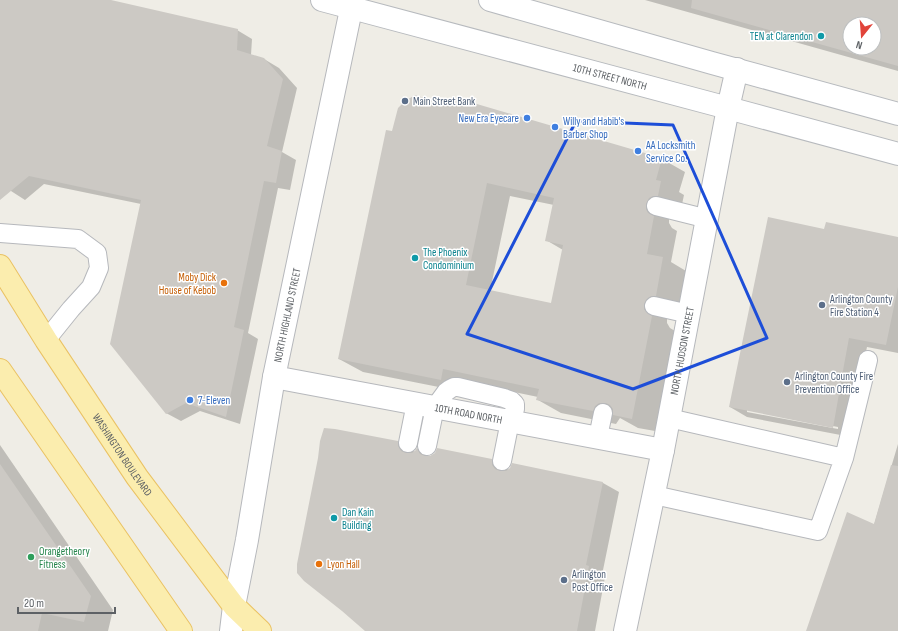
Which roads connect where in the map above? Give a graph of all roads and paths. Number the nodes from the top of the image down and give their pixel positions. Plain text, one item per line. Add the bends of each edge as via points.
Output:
1 (322, 0) edge
2 (490, 0) edge
3 (352, 4) edge
4 (737, 69) junction
5 (728, 108) junction
6 (898, 114) edge
7 (898, 154) edge
8 (656, 206) dead end
9 (708, 219) junction
10 (0, 233) edge
11 (0, 266) edge
12 (654, 306) dead end
13 (689, 314) junction
14 (46, 340) junction
15 (868, 360) dead end
16 (0, 370) edge
17 (274, 377) junction
18 (425, 405) junction
19 (608, 414) dead end
20 (669, 418) junction
21 (510, 421) junction
22 (603, 438) junction
23 (408, 443) dead end
24 (427, 446) dead end
25 (663, 450) junction
26 (844, 458) junction
27 (502, 461) dead end
28 (654, 495) junction
29 (234, 606) junction
30 (181, 631) edge
31 (231, 631) edge
32 (260, 631) edge
33 (625, 631) edge

1 - 3 street, 10TH STREET NORTH
2 - 4 street
3 - 5 street, 10TH STREET NORTH
3 - 17 street, NORTH HIGHLAND STREET
4 - 5 street, NORTH HUDSON STREET
4 - 6 street
5 - 7 street, 10TH STREET NORTH
5 - 9 street, NORTH HUDSON STREET
8 - 9 lane
9 - 13 street, NORTH HUDSON STREET
10 - 14 lane via 78,239 97,253 99,268 91,287
11 - 14 main road, WASHINGTON BOULEVARD
12 - 13 lane
13 - 20 street, NORTH HUDSON STREET
14 - 29 main road, WASHINGTON BOULEVARD via 138,477
15 - 26 lane
16 - 30 main road
17 - 18 street, 10TH ROAD NORTH
17 - 29 street, NORTH HIGHLAND STREET
18 - 21 street, 10TH ROAD NORTH
18 - 23 lane
18 - 24 lane
19 - 22 lane
20 - 25 street, NORTH HUDSON STREET
20 - 26 lane
21 - 22 street, 10TH ROAD NORTH
21 - 27 lane
22 - 25 street, 10TH ROAD NORTH
25 - 28 street, NORTH HUDSON STREET
26 - 28 lane via 818,532
28 - 33 street, NORTH HUDSON STREET
29 - 31 street, NORTH HIGHLAND STREET
29 - 32 main road, WASHINGTON BOULEVARD

